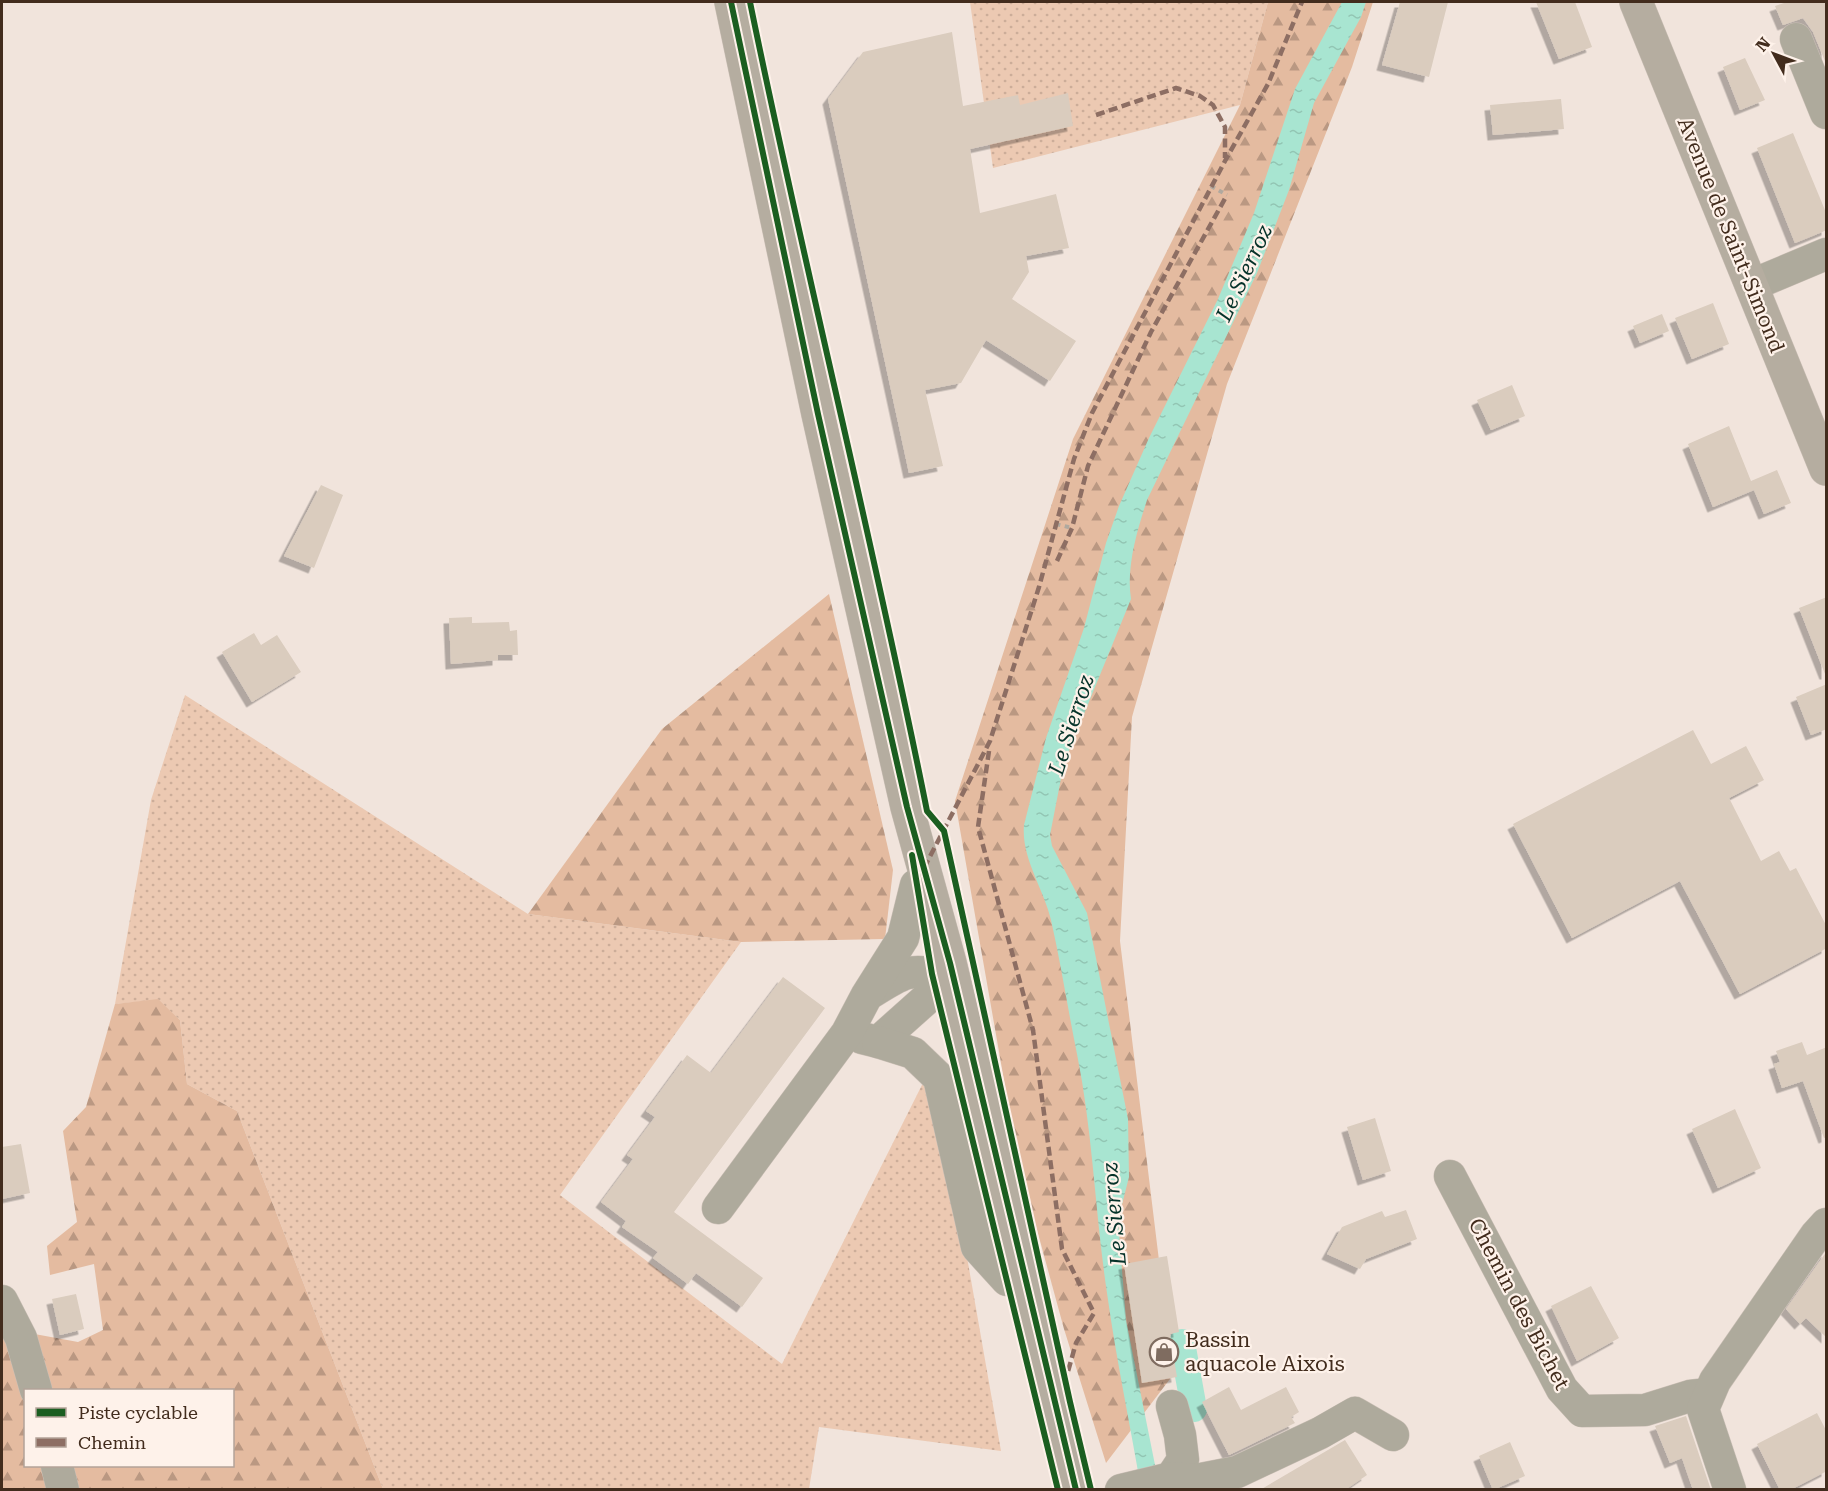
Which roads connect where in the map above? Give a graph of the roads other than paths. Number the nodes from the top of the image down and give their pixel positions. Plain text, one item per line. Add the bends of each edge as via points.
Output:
1 (731, 2) edge
2 (1636, 2) edge
3 (1796, 39) dead end
4 (1827, 113) edge
5 (1827, 254) edge
6 (1752, 285) junction
7 (1827, 469) edge
8 (907, 807) junction
9 (915, 885) junction
10 (940, 981) junction
11 (867, 994) junction
12 (847, 1033) junction
13 (878, 1042) junction
14 (1450, 1176) dead end
15 (718, 1208) dead end
16 (1827, 1224) edge
17 (1007, 1280) junction
18 (2, 1301) edge
19 (36, 1389) edge
20 (1708, 1394) junction
21 (1172, 1406) dead end
22 (1393, 1435) dead end
23 (57, 1467) edge
24 (1171, 1478) junction
25 (1122, 1489) edge
26 (63, 1490) edge
27 (1058, 1490) edge
28 (1076, 1490) edge
29 (1730, 1490) edge

1 - 8 main road via 818,414
2 - 6 main road, Avenue de Saint-Simond
3 - 4 street
5 - 6 street
6 - 7 main road, Avenue de Saint-Simond
8 - 9 main road
8 - 10 main road
9 - 10 main road
9 - 11 street via 903,939
10 - 11 street via 916,971 903,972
10 - 13 street
10 - 17 main road
10 - 28 main road
11 - 12 street
12 - 13 street
12 - 15 street
13 - 17 street via 914,1053 939,1078 977,1247
14 - 20 street, Chemin des Bichet via 1562,1389 1582,1411 1645,1410
16 - 20 street
17 - 27 main road
18 - 19 street via 21,1338
20 - 29 street via 1703,1408
21 - 24 street via 1183,1460
22 - 24 street via 1355,1413 1238,1472 1196,1480
23 - 26 street
24 - 25 street

